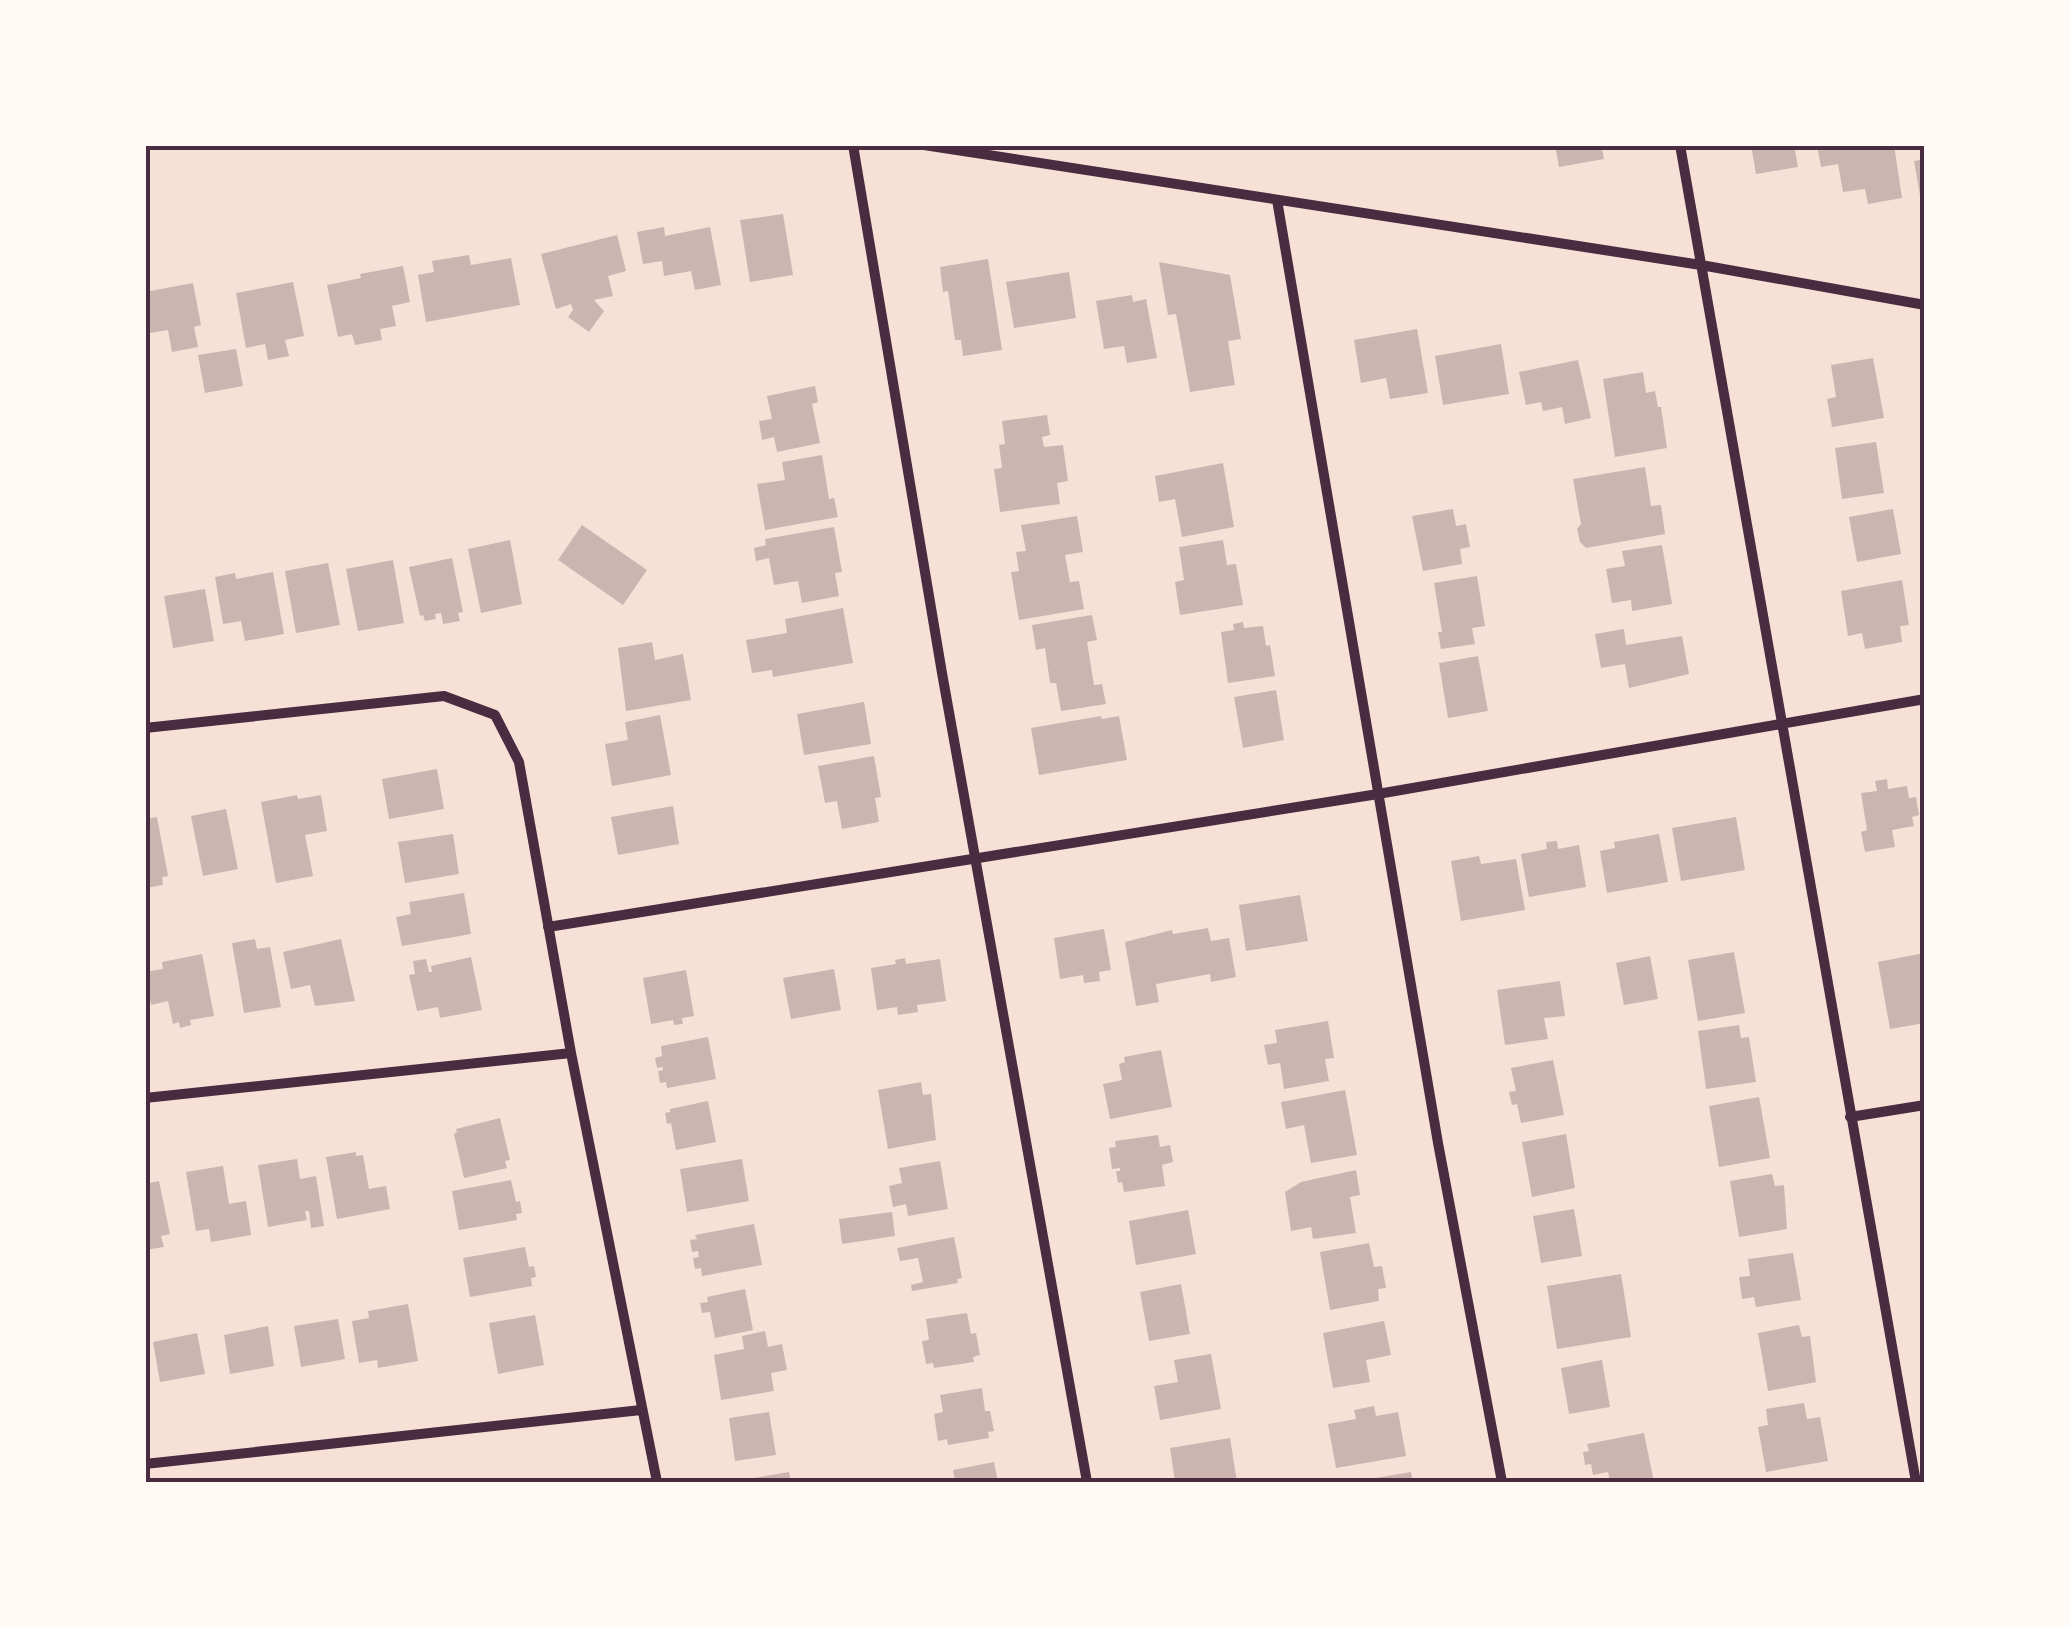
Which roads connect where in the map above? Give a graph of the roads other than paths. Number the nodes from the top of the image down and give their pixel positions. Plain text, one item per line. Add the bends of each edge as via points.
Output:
1 (853, 145) edge
2 (924, 145) edge
3 (1680, 145) edge
4 (1276, 200) junction
5 (1701, 265) junction
6 (1925, 305) edge
7 (1925, 699) edge
8 (1783, 722) junction
9 (145, 728) edge
10 (1378, 794) junction
11 (976, 859) junction
12 (548, 927) junction
13 (570, 1052) junction
14 (145, 1098) edge
15 (1925, 1105) edge
16 (1850, 1118) junction
17 (641, 1410) junction
18 (145, 1464) edge
19 (657, 1482) edge
20 (1087, 1482) edge
21 (1502, 1482) edge
22 (1916, 1482) edge

1 - 11 street
2 - 4 street
3 - 5 street
4 - 5 street
4 - 10 street
5 - 6 street
5 - 8 street
7 - 8 street
8 - 10 street
8 - 16 street
9 - 12 street via 444,696 495,716 520,762
10 - 11 street
10 - 21 street
11 - 12 street
11 - 20 street
12 - 13 street
13 - 14 street
13 - 17 street
15 - 16 street
16 - 22 street
17 - 18 street
17 - 19 street

